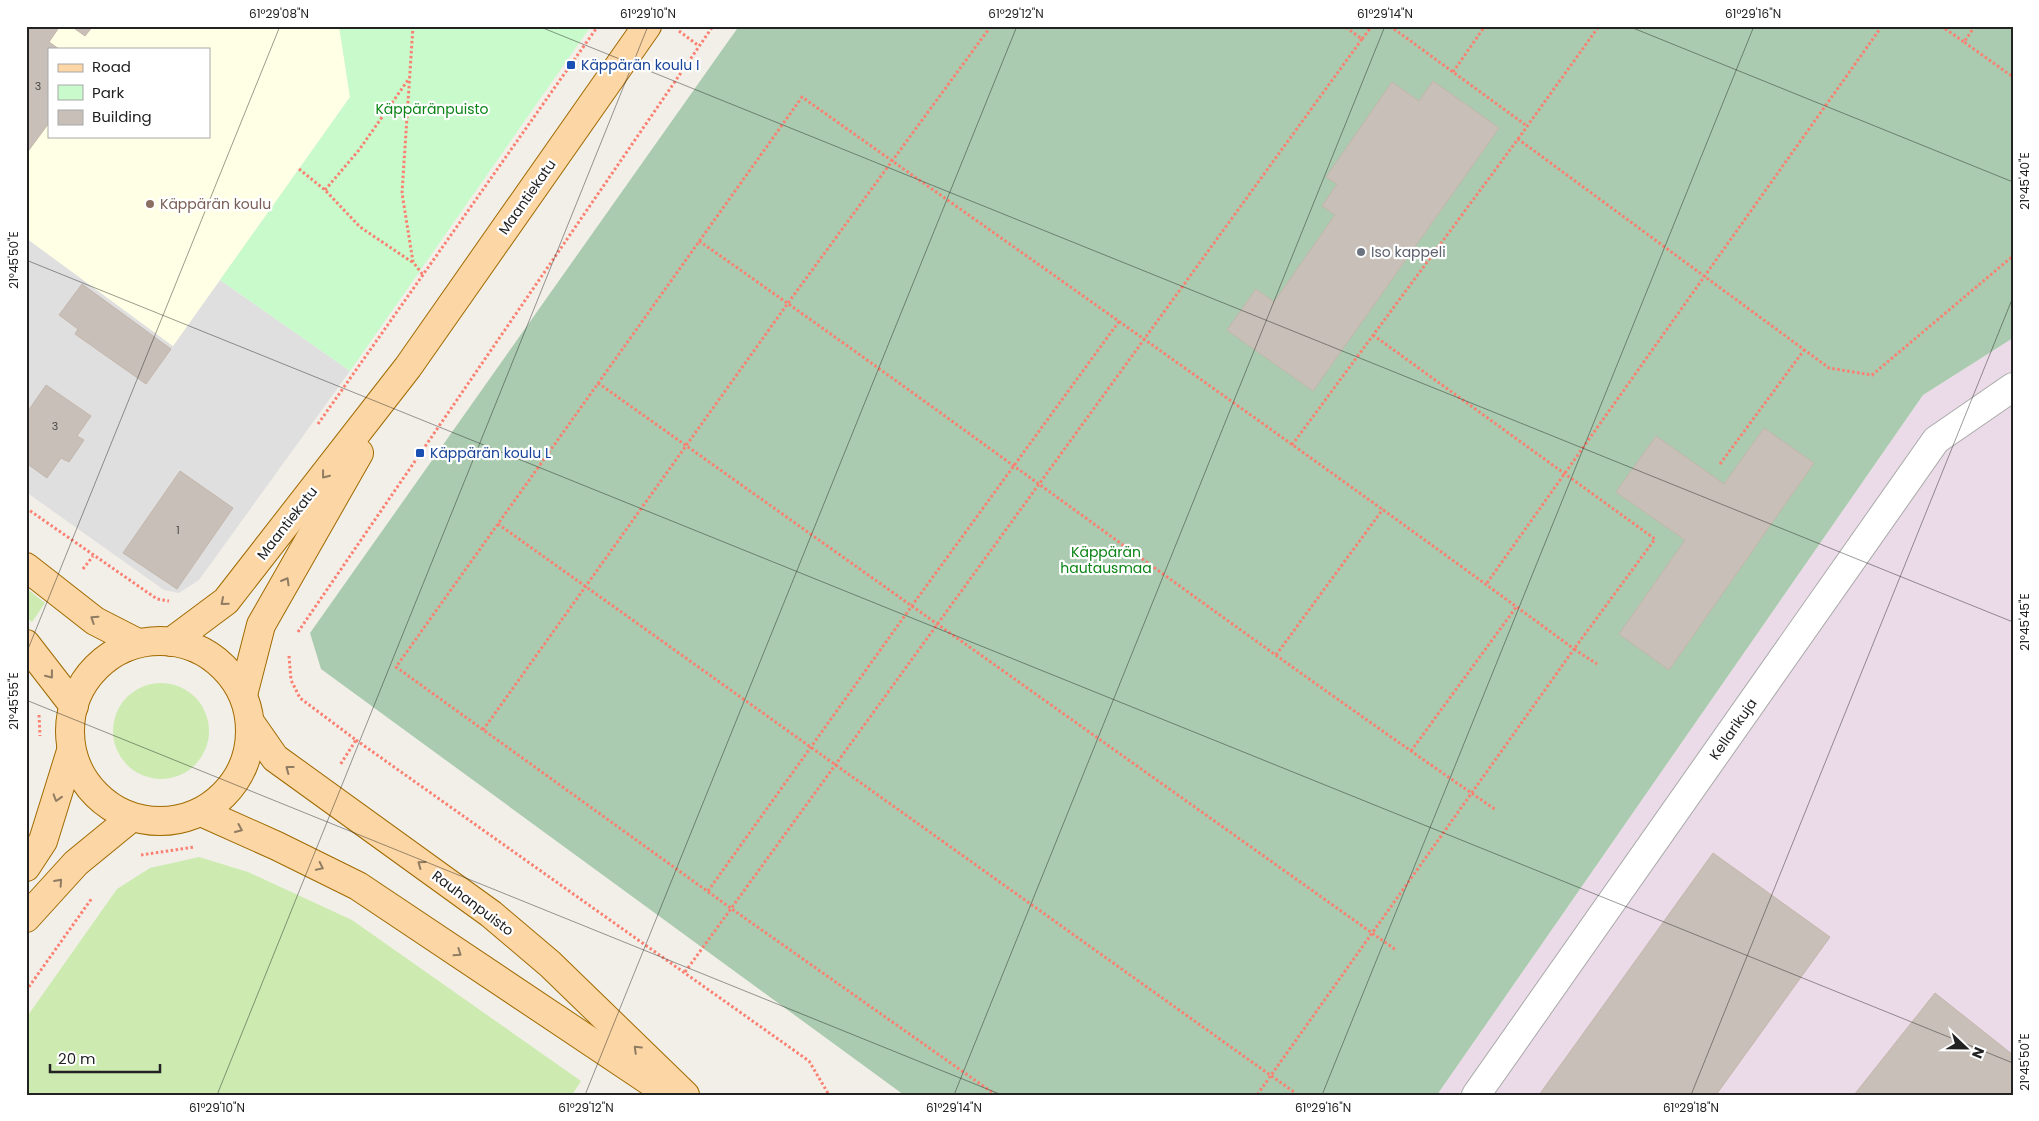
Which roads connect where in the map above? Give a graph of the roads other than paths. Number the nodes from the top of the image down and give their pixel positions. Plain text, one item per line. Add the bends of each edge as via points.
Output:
1 (647, 26) edge
2 (408, 368) junction
3 (2013, 388) edge
4 (26, 567) edge
5 (136, 642) junction
6 (171, 642) junction
7 (26, 644) edge
8 (244, 691) junction
9 (74, 706) junction
10 (252, 725) junction
11 (71, 751) junction
12 (201, 812) junction
13 (131, 818) junction
14 (26, 867) edge
15 (26, 918) edge
16 (670, 1095) edge
17 (685, 1095) edge
18 (1476, 1095) edge

1 - 2 main road, Maantiekatu
2 -> 6 main road, Maantiekatu via 226,601
8 -> 2 main road, Maantiekatu via 261,624
3 - 18 street, Kellarikuja via 1936,440
5 -> 4 main road via 95,620
5 - 6 main road
5 - 9 main road via 108,656 91,676
6 - 8 main road via 192,648 215,662
7 -> 9 main road
8 - 10 main road
9 - 11 main road
10 - 12 main road via 245,760 229,788
17 -> 10 main road, Rauhanpuisto via 550,964 491,914 275,758
11 - 13 main road via 87,784 105,805
11 -> 14 main road via 42,841
12 - 13 main road via 164,822
12 -> 16 main road via 358,886
15 -> 13 main road via 76,862

